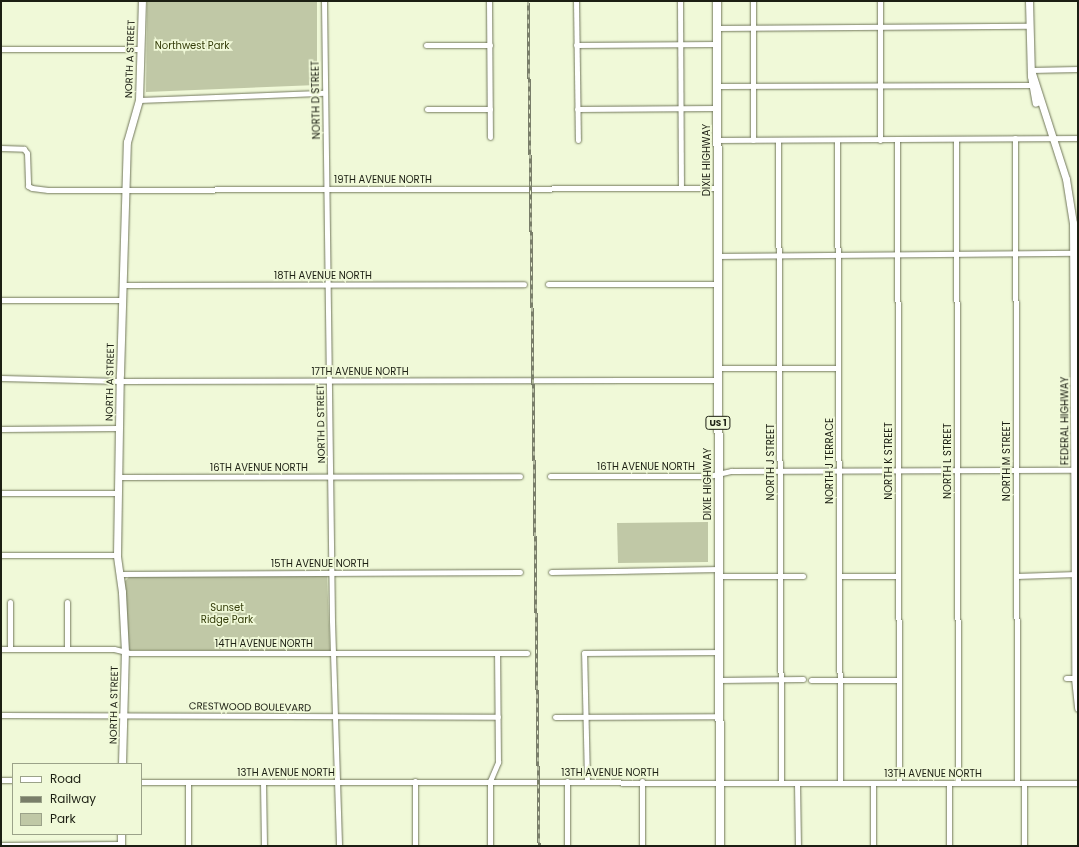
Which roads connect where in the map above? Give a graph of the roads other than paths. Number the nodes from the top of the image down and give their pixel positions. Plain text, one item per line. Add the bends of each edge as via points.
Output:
1 (142, 1) edge
2 (324, 1) edge
3 (489, 1) edge
4 (576, 1) edge
5 (680, 1) edge
6 (717, 1) edge
7 (752, 1) edge
8 (880, 1) edge
9 (1029, 1) edge
10 (1028, 26) junction
11 (880, 27) junction
12 (717, 28) junction
13 (753, 28) junction
14 (717, 44) junction
15 (426, 45) dead end
16 (490, 45) junction
17 (576, 45) junction
18 (681, 45) junction
19 (141, 49) junction
20 (1, 50) edge
21 (1078, 69) edge
22 (1031, 70) junction
23 (1031, 85) junction
24 (717, 86) junction
25 (753, 86) junction
26 (880, 86) junction
27 (325, 93) junction
28 (139, 100) junction
29 (681, 108) junction
30 (717, 108) junction
31 (427, 109) dead end
32 (490, 109) junction
33 (577, 109) junction
34 (490, 137) dead end
35 (956, 138) junction
36 (1015, 138) junction
37 (1051, 138) junction
38 (1078, 138) edge
39 (897, 139) junction
40 (578, 140) dead end
41 (717, 140) junction
42 (753, 140) junction
43 (778, 140) junction
44 (838, 140) junction
45 (880, 140) junction
46 (1, 148) edge
47 (681, 188) junction
48 (718, 188) junction
49 (327, 189) junction
50 (126, 190) junction
51 (838, 253) junction
52 (897, 253) junction
53 (956, 253) junction
54 (1015, 253) junction
55 (1076, 253) edge
56 (778, 255) junction
57 (718, 256) junction
58 (524, 284) dead end
59 (548, 284) dead end
60 (718, 284) junction
61 (123, 285) junction
62 (328, 285) junction
63 (1, 300) edge
64 (122, 300) junction
65 (1076, 366) edge
66 (718, 368) junction
67 (779, 368) junction
68 (838, 368) junction
69 (1, 378) edge
70 (718, 380) junction
71 (120, 381) junction
72 (329, 381) junction
73 (119, 428) junction
74 (1, 429) edge
75 (898, 470) junction
76 (957, 470) junction
77 (1016, 470) junction
78 (1076, 470) edge
79 (780, 471) junction
80 (839, 471) junction
81 (719, 473) junction
82 (520, 476) dead end
83 (550, 476) dead end
84 (118, 477) junction
85 (330, 477) junction
86 (1, 493) edge
87 (118, 493) junction
88 (1, 555) edge
89 (117, 555) junction
90 (332, 572) junction
91 (520, 572) dead end
92 (551, 572) dead end
93 (719, 573) junction
94 (120, 574) junction
95 (1077, 574) edge
96 (780, 576) junction
97 (803, 576) dead end
98 (839, 576) junction
99 (898, 576) junction
100 (1016, 576) junction
101 (10, 602) dead end
102 (67, 602) dead end
103 (1, 649) edge
104 (10, 649) junction
105 (67, 649) junction
106 (125, 652) junction
107 (719, 652) junction
108 (333, 653) junction
109 (497, 653) junction
110 (527, 653) dead end
111 (1066, 678) dead end
112 (1075, 678) junction
113 (803, 679) dead end
114 (719, 680) junction
115 (780, 680) junction
116 (811, 680) dead end
117 (840, 680) junction
118 (899, 680) junction
119 (1078, 708) edge
120 (1, 715) edge
121 (123, 715) junction
122 (719, 716) junction
123 (336, 717) junction
124 (498, 717) junction
125 (555, 717) dead end
126 (585, 717) junction
127 (122, 763) edge
128 (1, 780) edge
129 (12, 780) edge
130 (415, 781) junction
131 (490, 781) junction
132 (567, 781) junction
133 (587, 781) junction
134 (642, 781) junction
135 (142, 782) edge
136 (188, 782) junction
137 (263, 782) junction
138 (339, 782) junction
139 (781, 783) junction
140 (797, 783) junction
141 (840, 783) junction
142 (873, 783) junction
143 (899, 783) junction
144 (949, 783) junction
145 (958, 783) junction
146 (1017, 783) junction
147 (1024, 783) junction
148 (1078, 783) edge
149 (719, 784) junction
150 (1, 845) edge
151 (121, 845) edge
152 (188, 846) edge
153 (264, 846) edge
154 (339, 846) edge
155 (415, 846) edge
156 (490, 846) edge
157 (566, 846) edge
158 (642, 846) edge
159 (720, 846) edge
160 (798, 846) edge
161 (873, 846) edge
162 (949, 846) edge
163 (1024, 846) edge

1 - 19 main road, NORTH A STREET
2 - 27 street, NORTH D STREET
3 - 16 street
4 - 17 street
5 - 18 street
6 - 12 main road, DIXIE HIGHWAY / US 1
7 - 13 street
8 - 11 street
9 - 10 main road, FEDERAL HIGHWAY
10 - 11 street
10 - 22 main road, FEDERAL HIGHWAY
11 - 13 street
11 - 26 street
12 - 13 street
12 - 14 main road, DIXIE HIGHWAY / US 1
13 - 25 street
14 - 18 street
14 - 24 main road, DIXIE HIGHWAY / US 1
15 - 16 street
16 - 32 street
17 - 18 street
17 - 33 street
18 - 29 street
19 - 20 street
19 - 28 main road, NORTH A STREET
21 - 22 street
22 - 23 main road, FEDERAL HIGHWAY
22 - 37 main road, FEDERAL HIGHWAY
23 - 26 street
23 - 37 main road, FEDERAL HIGHWAY via 1041,119
24 - 25 street
24 - 30 main road, DIXIE HIGHWAY / US 1
25 - 26 street
25 - 42 street
26 - 45 street
27 - 28 street
27 - 49 street, NORTH D STREET
28 - 50 main road, NORTH A STREET via 127,142
29 - 30 street
29 - 33 street
29 - 47 street
30 - 41 main road, DIXIE HIGHWAY / US 1
31 - 32 street
32 - 34 street
33 - 40 street
35 - 36 street
35 - 39 street
35 - 53 street, NORTH L STREET
36 - 37 street
36 - 54 street, NORTH M STREET
37 - 38 street
37 - 55 main road, FEDERAL HIGHWAY via 1069,194
39 - 45 street
39 - 52 street, NORTH K STREET
41 - 42 street
41 - 48 main road, DIXIE HIGHWAY / US 1
42 - 43 street
43 - 44 street
43 - 56 street, NORTH J STREET
44 - 45 street
44 - 51 street, NORTH J TERRACE
46 - 50 street, 19TH AVENUE NORTH via 24,149 28,153 28,186 32,188
47 - 48 street, 19TH AVENUE NORTH
47 - 49 street, 19TH AVENUE NORTH
48 - 57 main road, DIXIE HIGHWAY / US 1
49 - 50 street, 19TH AVENUE NORTH
49 - 62 street, NORTH D STREET
50 - 61 main road, NORTH A STREET
51 - 52 street
51 - 56 street
51 - 68 street, NORTH J TERRACE
52 - 53 street
52 - 75 street, NORTH K STREET
53 - 54 street
53 - 76 street, NORTH L STREET
54 - 55 street
54 - 77 street, NORTH M STREET
55 - 65 main road, FEDERAL HIGHWAY
56 - 57 street
56 - 67 street, NORTH J STREET
57 - 60 main road, DIXIE HIGHWAY / US 1
58 - 62 street, 18TH AVENUE NORTH
59 - 60 street
60 - 66 main road, DIXIE HIGHWAY / US 1
61 - 62 street, 18TH AVENUE NORTH
61 - 64 main road, NORTH A STREET
62 - 72 street, NORTH D STREET
63 - 64 street
64 - 71 main road, NORTH A STREET
65 - 78 main road, FEDERAL HIGHWAY
66 - 67 street
66 - 70 main road, DIXIE HIGHWAY / US 1
67 - 68 street
67 - 79 street, NORTH J STREET
68 - 80 street, NORTH J TERRACE
69 - 71 street, 17TH AVENUE NORTH
70 - 72 street, 17TH AVENUE NORTH
70 - 81 main road, DIXIE HIGHWAY / US 1
71 - 72 street, 17TH AVENUE NORTH
71 - 73 main road, NORTH A STREET
72 - 85 street, NORTH D STREET
73 - 74 street
73 - 84 main road, NORTH A STREET
75 - 76 street, 16TH AVENUE NORTH
75 - 80 street, 16TH AVENUE NORTH
75 - 99 street, NORTH K STREET
76 - 77 street, 16TH AVENUE NORTH
76 - 145 street, NORTH L STREET
77 - 78 street, 16TH AVENUE NORTH
77 - 100 street, NORTH M STREET
78 - 95 main road, FEDERAL HIGHWAY
79 - 80 street, 16TH AVENUE NORTH
79 - 81 street, 16TH AVENUE NORTH
79 - 96 street, NORTH J STREET
80 - 98 street, NORTH J TERRACE
81 - 83 street, 16TH AVENUE NORTH via 709,476
81 - 93 main road, DIXIE HIGHWAY / US 1
82 - 85 street, 16TH AVENUE NORTH
84 - 85 street, 16TH AVENUE NORTH
84 - 87 main road, NORTH A STREET
85 - 90 street, NORTH D STREET
86 - 87 street
87 - 89 main road, NORTH A STREET
88 - 89 street
89 - 94 main road, NORTH A STREET
90 - 91 street, 15TH AVENUE NORTH
90 - 94 street, 15TH AVENUE NORTH
90 - 108 street, NORTH D STREET
92 - 93 street
93 - 96 street
93 - 107 main road, DIXIE HIGHWAY / US 1
94 - 106 main road, NORTH A STREET
95 - 100 street
95 - 112 main road, FEDERAL HIGHWAY
96 - 97 street
96 - 115 street, NORTH J STREET
98 - 99 street
98 - 117 street, NORTH J TERRACE
99 - 118 street, NORTH K STREET
100 - 146 street, NORTH M STREET
101 - 104 street
102 - 105 street
103 - 104 street, 14TH AVENUE NORTH
104 - 105 street, 14TH AVENUE NORTH
105 - 106 street, 14TH AVENUE NORTH via 114,649
106 - 108 street, 14TH AVENUE NORTH
106 - 121 main road, NORTH A STREET
107 - 114 main road, DIXIE HIGHWAY / US 1
107 - 126 street via 584,653
108 - 109 street, 14TH AVENUE NORTH
108 - 123 street, NORTH D STREET
109 - 110 street, 14TH AVENUE NORTH
109 - 124 street
111 - 112 street
112 - 119 main road, FEDERAL HIGHWAY
113 - 115 street
114 - 115 street
114 - 122 main road, DIXIE HIGHWAY / US 1
115 - 139 street, NORTH J STREET
116 - 117 street
117 - 118 street
117 - 141 street, NORTH J TERRACE
118 - 143 street, NORTH K STREET
120 - 121 street, CRESTWOOD BOULEVARD
121 - 123 street, CRESTWOOD BOULEVARD
121 - 127 main road, NORTH A STREET
122 - 126 street
122 - 149 main road, DIXIE HIGHWAY / US 1
123 - 124 street, CRESTWOOD BOULEVARD
123 - 138 street, NORTH D STREET
124 - 131 street via 498,762
125 - 126 street
126 - 133 street
128 - 129 street
130 - 131 street, 13TH AVENUE NORTH
130 - 138 street, 13TH AVENUE NORTH
130 - 155 street
131 - 132 street, 13TH AVENUE NORTH
131 - 156 street
132 - 133 street, 13TH AVENUE NORTH
132 - 157 street
133 - 134 street, 13TH AVENUE NORTH
134 - 149 street, 13TH AVENUE NORTH
134 - 158 street
135 - 136 street, 13TH AVENUE NORTH
136 - 137 street, 13TH AVENUE NORTH
136 - 152 street
137 - 138 street, 13TH AVENUE NORTH
137 - 153 street
138 - 154 street, NORTH D STREET
139 - 140 street, 13TH AVENUE NORTH
139 - 149 street, 13TH AVENUE NORTH
140 - 141 street, 13TH AVENUE NORTH
140 - 160 street
141 - 142 street, 13TH AVENUE NORTH
142 - 143 street, 13TH AVENUE NORTH
142 - 161 street
143 - 144 street, 13TH AVENUE NORTH
144 - 145 street, 13TH AVENUE NORTH
144 - 162 street
145 - 146 street, 13TH AVENUE NORTH
146 - 147 street, 13TH AVENUE NORTH
147 - 148 street, 13TH AVENUE NORTH
147 - 163 street
149 - 159 main road, DIXIE HIGHWAY / US 1
150 - 151 street

